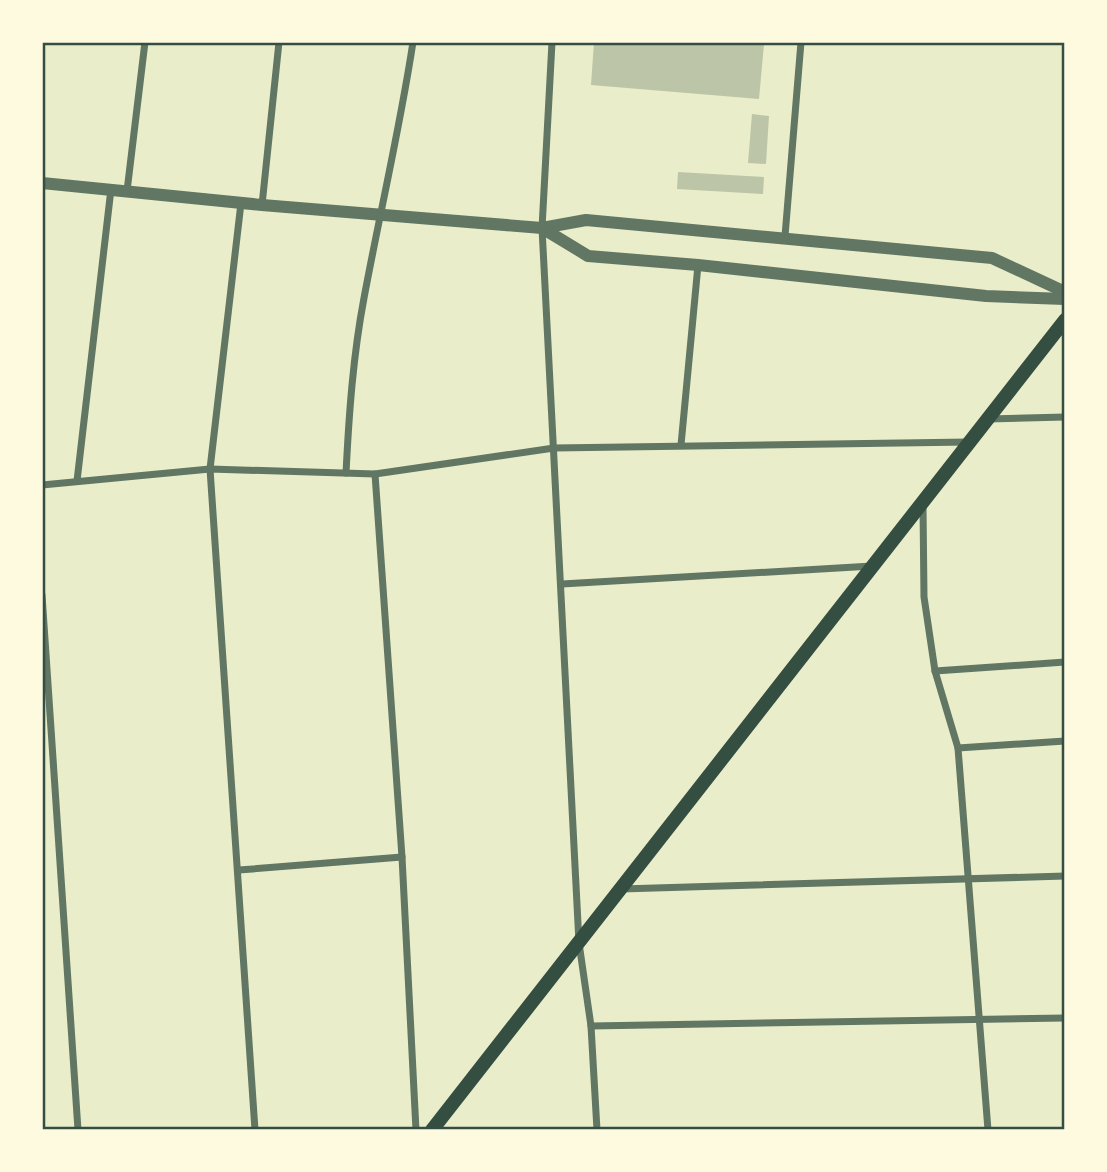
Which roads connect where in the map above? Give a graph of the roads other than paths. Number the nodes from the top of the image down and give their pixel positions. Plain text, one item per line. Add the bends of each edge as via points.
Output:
1 (145, 42) edge
2 (279, 42) edge
3 (413, 42) edge
4 (552, 42) edge
5 (801, 42) edge
6 (42, 183) edge
7 (111, 189) junction
8 (127, 191) junction
9 (241, 203) junction
10 (262, 205) junction
11 (381, 215) junction
12 (542, 228) junction
13 (785, 236) junction
14 (698, 265) junction
15 (1065, 292) edge
16 (1065, 299) edge
17 (1065, 320) edge
18 (1065, 417) edge
19 (988, 419) junction
20 (970, 442) junction
21 (681, 445) junction
22 (554, 448) junction
23 (210, 469) junction
24 (346, 473) junction
25 (375, 474) junction
26 (77, 481) junction
27 (42, 485) edge
28 (923, 500) junction
29 (873, 566) junction
30 (562, 584) junction
31 (42, 595) edge
32 (1065, 662) edge
33 (935, 671) junction
34 (1065, 741) edge
35 (958, 748) junction
36 (402, 857) junction
37 (239, 870) junction
38 (1065, 876) edge
39 (967, 877) junction
40 (621, 889) junction
41 (579, 943) junction
42 (1065, 1018) edge
43 (979, 1019) junction
44 (591, 1026) junction
45 (78, 1130) edge
46 (255, 1130) edge
47 (416, 1130) edge
48 (432, 1130) edge
49 (597, 1130) edge
50 (988, 1130) edge

1 - 8 street
2 - 10 street
3 - 11 street
4 - 12 street
5 - 13 street
6 - 7 street
7 - 8 street
7 - 26 street
8 - 9 street
9 - 10 street
9 - 23 street
10 - 11 street
11 - 12 street
11 - 24 street via 363,300
12 - 13 street via 586,220
12 - 14 street via 588,256
12 - 22 street
13 - 15 street via 992,258
14 - 16 street via 986,296
14 - 21 street
17 - 19 main road
18 - 19 street
19 - 20 main road
20 - 21 street
20 - 28 main road
21 - 22 street
22 - 25 street
22 - 30 street
23 - 24 street
23 - 26 street
23 - 37 street
24 - 25 street
25 - 36 street
26 - 27 street
28 - 29 main road
28 - 33 street via 924,597
29 - 30 street
29 - 40 main road
30 - 41 street
31 - 45 street
32 - 33 street
33 - 35 street
34 - 35 street
35 - 39 street
36 - 37 street
36 - 47 street
37 - 46 street
38 - 39 street
39 - 40 street
39 - 43 street
40 - 41 main road
41 - 44 street
41 - 48 main road
42 - 43 street
43 - 44 street
43 - 50 street
44 - 49 street

